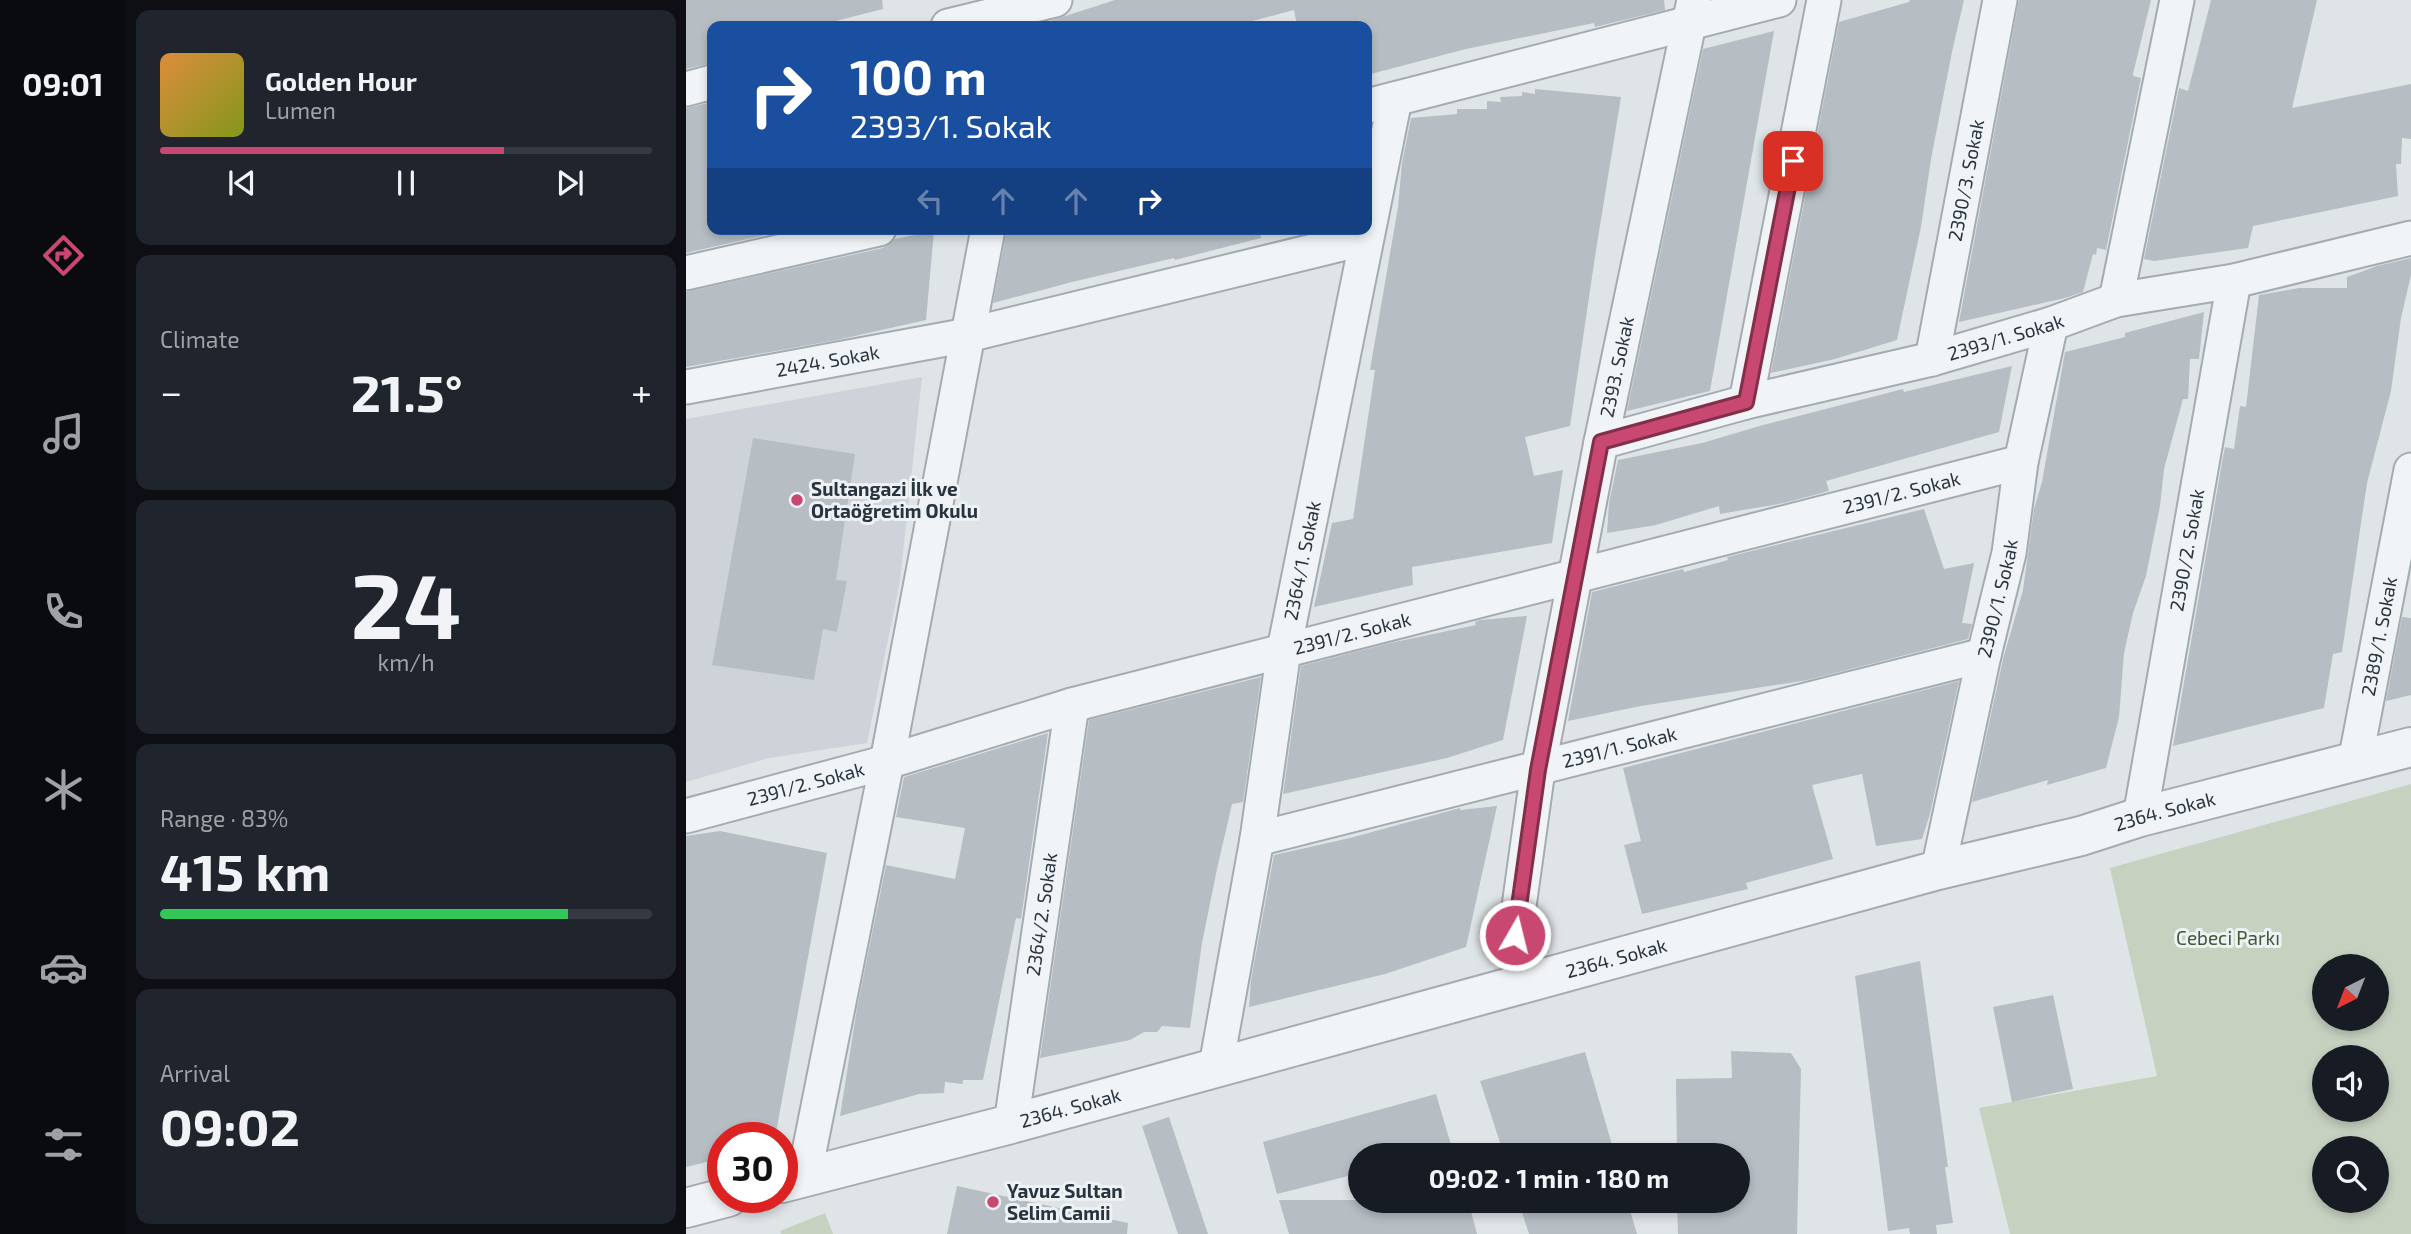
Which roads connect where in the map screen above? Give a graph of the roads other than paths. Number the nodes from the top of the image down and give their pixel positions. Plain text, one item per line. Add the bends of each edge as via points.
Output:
1 (1779, 0) edge
2 (1824, 0) edge
3 (2000, 0) edge
4 (2177, 0) edge
5 (1037, 8) edge
6 (1692, 11) edge
7 (973, 21) edge
8 (707, 83) edge
9 (686, 89) edge
10 (1381, 103) edge
11 (1372, 184) edge
12 (853, 235) edge
13 (987, 235) edge
14 (1366, 235) edge
15 (1366, 238) junction
16 (2411, 239) edge
17 (686, 273) edge
18 (2234, 282) junction
19 (2116, 300) junction
20 (2051, 324) junction
21 (968, 335) junction
22 (1932, 359) junction
23 (686, 387) edge
24 (1746, 402) junction
25 (1601, 442) junction
26 (2021, 462) junction
27 (2411, 470) edge
28 (1576, 575) junction
29 (1284, 650) junction
30 (1984, 655) junction
31 (1072, 705) junction
32 (2411, 747) edge
33 (887, 762) junction
34 (2356, 762) junction
35 (1538, 770) junction
36 (686, 816) edge
37 (2140, 817) junction
38 (1257, 839) junction
39 (1938, 870) junction
40 (1527, 982) junction
41 (1216, 1066) junction
42 (1011, 1124) junction
43 (798, 1158) edge
44 (798, 1179) edge
45 (707, 1202) edge
46 (686, 1208) edge

1 - 6 street
2 - 24 street
3 - 22 street, 2390/3. Sokak
4 - 19 street
5 - 7 street
6 - 10 street
6 - 25 street, 2393. Sokak
8 - 9 street
10 - 11 street, 2364/1. Sokak
12 - 17 street
13 - 21 street
14 - 15 street, 2364/1. Sokak
15 - 21 street, 2424. Sokak
15 - 29 street, 2364/1. Sokak
16 - 18 street, 2393/1. Sokak
18 - 19 street, 2393/1. Sokak
18 - 37 street, 2390/2. Sokak
19 - 20 street, 2393/1. Sokak
20 - 22 street, 2393/1. Sokak
20 - 26 street, 2390/1. Sokak
21 - 23 street, 2424. Sokak
21 - 33 street
22 - 24 street, 2393/1. Sokak
24 - 25 street, 2393/1. Sokak
25 - 28 street, 2393. Sokak
26 - 28 street, 2391/2. Sokak
26 - 30 street, 2390/1. Sokak via 2009,552
27 - 34 street, 2389/1. Sokak
28 - 29 street, 2391/2. Sokak
28 - 35 street, 2393. Sokak
29 - 31 street, 2391/2. Sokak
29 - 38 street, 2364/1. Sokak
30 - 35 street, 2391/1. Sokak
30 - 39 street, 2390/1. Sokak
31 - 33 street, 2391/2. Sokak
31 - 42 street, 2364/2. Sokak
32 - 34 street, 2364. Sokak
33 - 36 street, 2391/2. Sokak
33 - 43 street
34 - 37 street, 2364. Sokak
35 - 38 street, 2391/1. Sokak
35 - 40 street, 2393. Sokak via 1515,935
37 - 39 street, 2364. Sokak
38 - 41 street, 2364/1. Sokak
39 - 40 street, 2364. Sokak
40 - 41 street, 2364. Sokak
41 - 42 street, 2364. Sokak
42 - 44 street, 2364. Sokak
45 - 46 street

